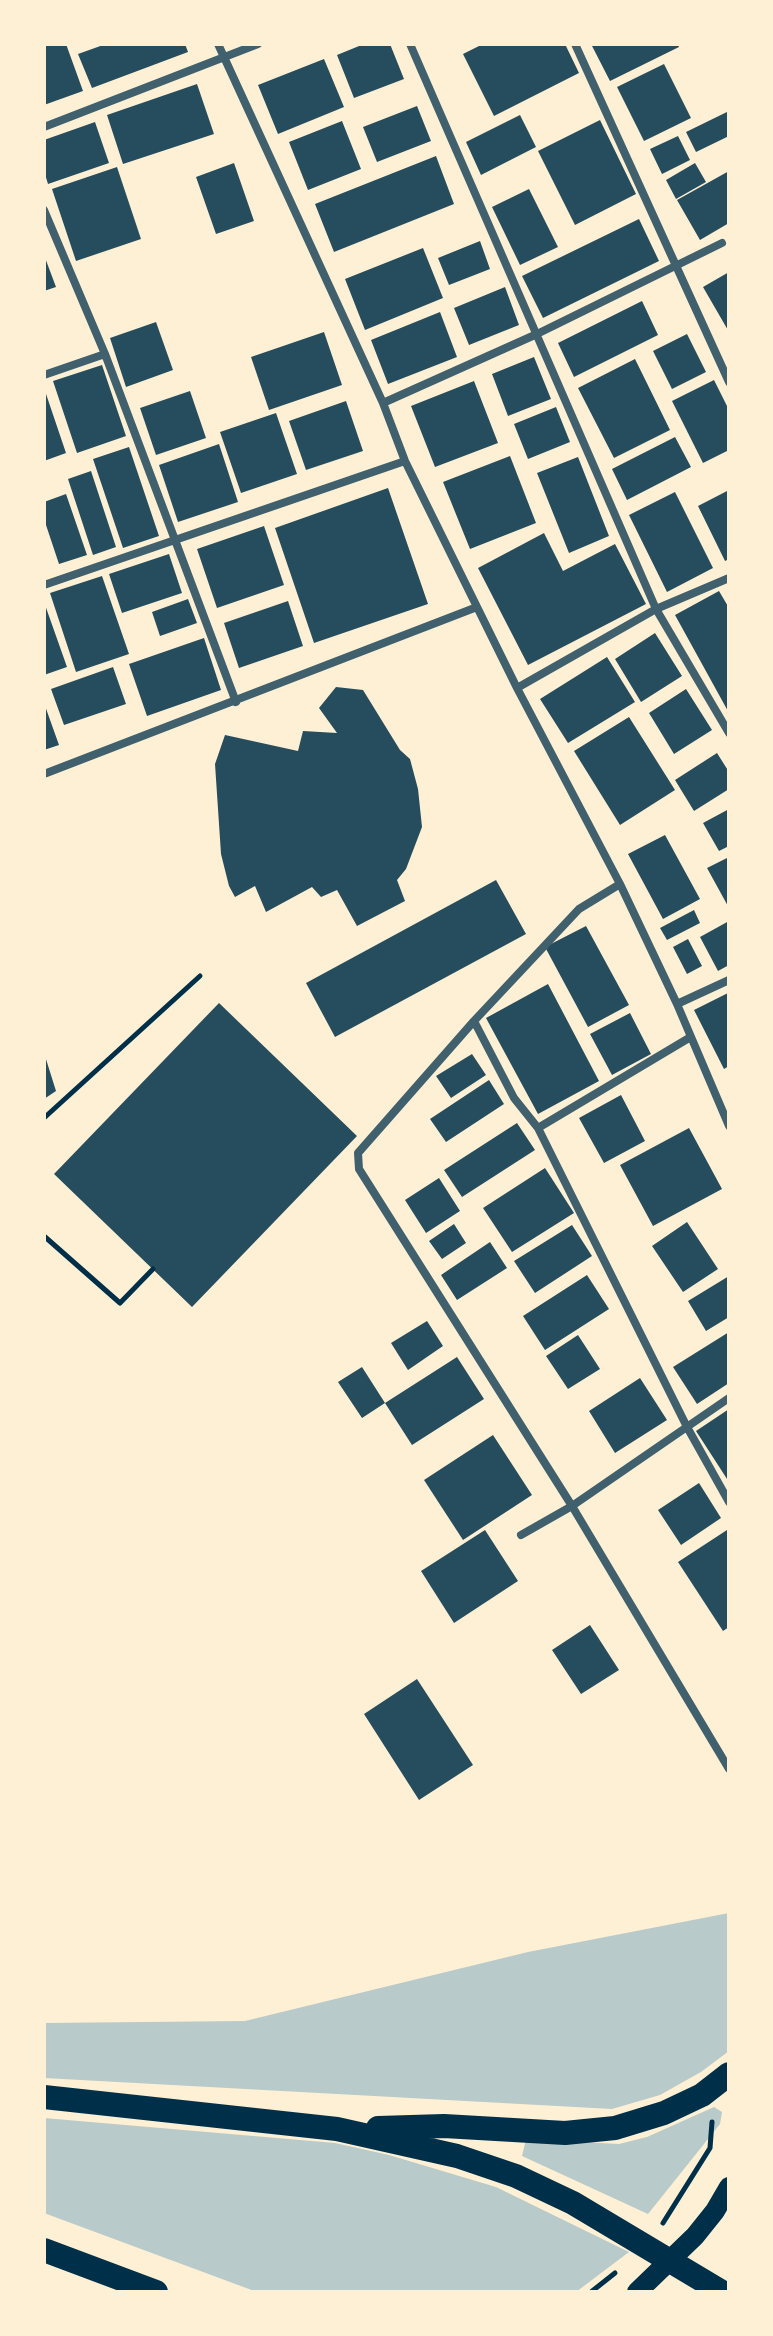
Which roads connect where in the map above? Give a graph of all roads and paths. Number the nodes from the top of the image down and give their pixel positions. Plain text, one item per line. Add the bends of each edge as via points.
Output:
1 (218, 44) edge
2 (258, 44) edge
3 (410, 44) edge
4 (575, 44) edge
5 (224, 58) junction
6 (44, 127) edge
7 (44, 210) edge
8 (722, 243) dead end
9 (677, 267) junction
10 (537, 334) junction
11 (105, 354) junction
12 (44, 375) edge
13 (729, 382) edge
14 (383, 403) junction
15 (405, 461) junction
16 (177, 539) junction
17 (729, 578) edge
18 (44, 585) edge
19 (477, 607) junction
20 (656, 609) junction
21 (517, 688) junction
22 (236, 702) junction
23 (729, 733) edge
24 (44, 774) edge
25 (620, 884) junction
26 (200, 976) dead end
27 (729, 980) edge
28 (677, 1004) junction
29 (474, 1021) junction
30 (689, 1038) junction
31 (44, 1118) edge
32 (729, 1126) edge
33 (538, 1128) junction
34 (44, 1236) edge
35 (153, 1269) dead end
36 (729, 1398) edge
37 (687, 1427) junction
38 (729, 1502) edge
39 (572, 1506) junction
40 (521, 1535) dead end
41 (729, 1769) edge
42 (729, 2074) edge
43 (702, 2095) junction
44 (44, 2097) edge
45 (337, 2129) junction
46 (729, 2187) edge
47 (646, 2245) junction
48 (44, 2250) edge
49 (670, 2261) junction
50 (621, 2269) dead end
51 (644, 2286) edge
52 (156, 2292) edge
53 (591, 2292) edge
54 (722, 2292) edge

1 - 5 street
2 - 5 street
3 - 10 street
4 - 9 street
5 - 6 street
5 - 14 street
7 - 11 street
8 - 9 street
9 - 10 street
9 - 13 street
10 - 14 street
10 - 20 street
11 - 12 street
11 - 16 street
14 - 15 street
15 - 16 street
15 - 19 street
16 - 18 street
16 - 22 street
17 - 20 street
19 - 21 street
19 - 22 street
20 - 21 street
20 - 23 street
21 - 25 street
22 - 24 street
25 - 28 street
25 - 29 street via 579,909
26 - 31 path
27 - 28 street
28 - 30 street
29 - 33 street via 514,1098
29 - 39 street via 358,1153 359,1169
30 - 32 street
30 - 33 street
33 - 37 street
34 - 35 path via 120,1303
36 - 37 street
37 - 38 street
37 - 39 street
39 - 40 street
39 - 41 street
42 - 43 highway
43 - 45 highway via 615,2128 565,2133 444,2126
43 - 47 path via 712,2123 710,2148
44 - 45 highway
45 - 47 highway via 457,2156 516,2176
46 - 49 main road via 715,2211
47 - 49 highway
48 - 52 highway
49 - 51 main road
49 - 54 highway
50 - 53 path

